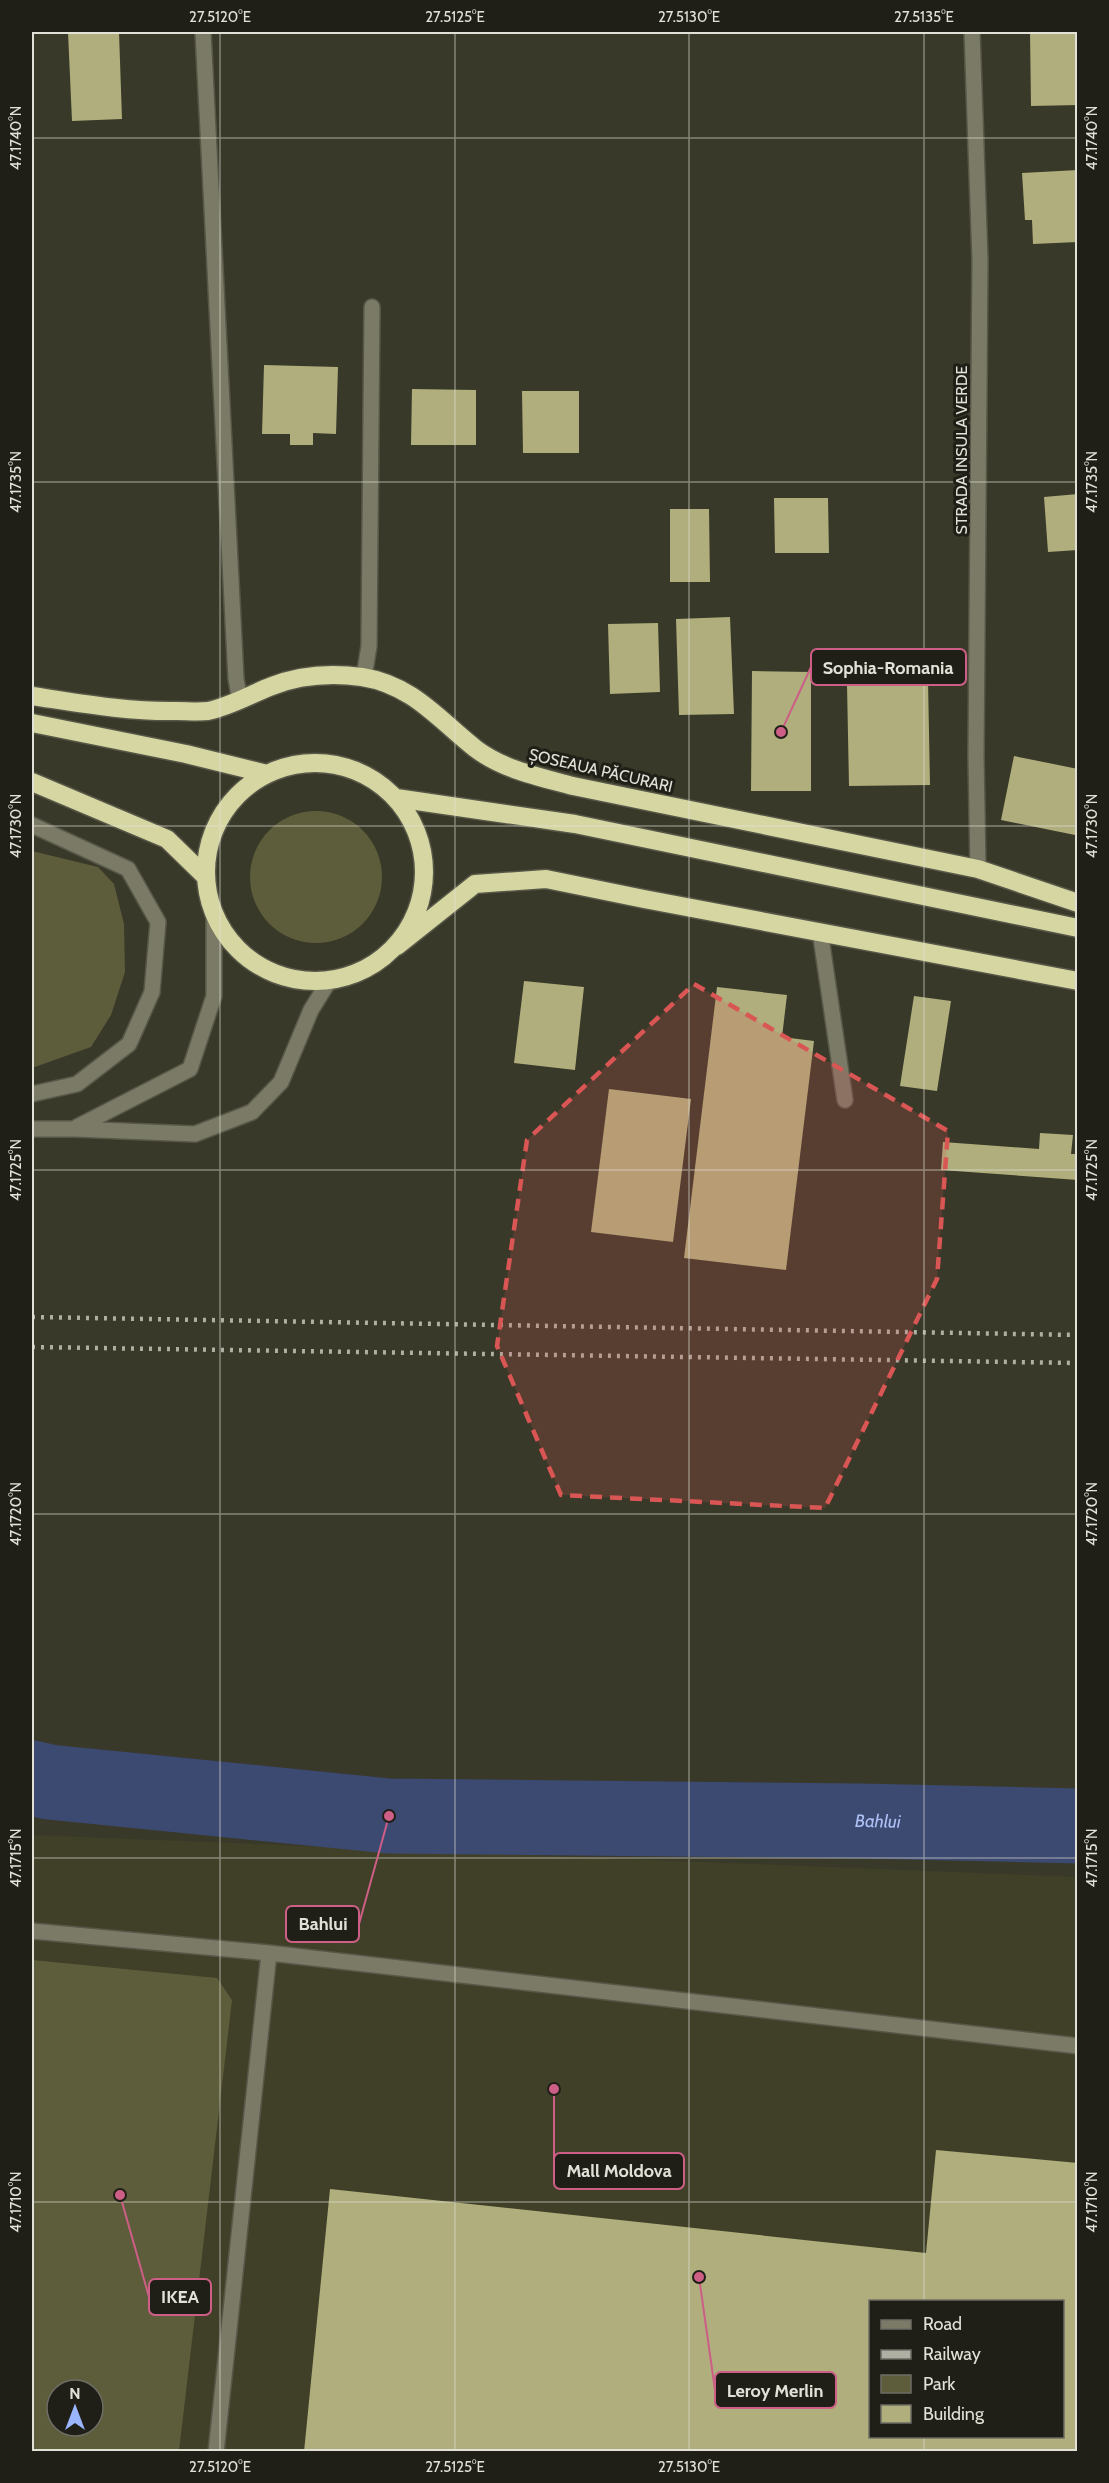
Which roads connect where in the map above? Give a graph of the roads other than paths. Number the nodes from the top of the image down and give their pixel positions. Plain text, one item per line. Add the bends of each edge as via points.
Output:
1 (203, 32) edge
2 (972, 32) edge
3 (372, 307) dead end
4 (364, 677) junction
5 (32, 696) edge
6 (240, 701) junction
7 (32, 723) edge
8 (267, 774) junction
9 (32, 782) edge
10 (396, 798) junction
11 (32, 825) edge
12 (978, 869) junction
13 (206, 876) junction
14 (1077, 903) edge
15 (214, 915) junction
16 (1077, 928) edge
17 (820, 931) junction
18 (397, 946) junction
19 (329, 981) junction
20 (1077, 981) edge
21 (32, 1094) edge
22 (845, 1100) dead end
23 (75, 1128) junction
24 (32, 1129) edge
25 (32, 1931) edge
26 (269, 1953) junction
27 (1077, 2046) edge
28 (216, 2451) edge

1 - 6 street
2 - 12 street, STRADA INSULA VERDE via 980,260
3 - 4 street via 369,646
4 - 6 highway, ȘOSEAUA PĂCURARI via 302,677
4 - 12 highway, ȘOSEAUA PĂCURARI via 399,689 432,710 476,749 527,774
5 - 6 highway, ȘOSEAUA PĂCURARI via 163,712 207,711
7 - 8 highway
8 - 10 highway via 294,765 322,763 350,768 375,780
8 - 13 highway via 238,795 217,824 206,858
9 - 13 highway via 167,839
10 - 16 highway via 575,824
10 - 18 highway via 422,845 425,872 419,907
11 - 21 street via 128,869 158,922 152,992 129,1044 77,1084
12 - 14 highway, ȘOSEAUA PĂCURARI
13 - 15 highway
15 - 19 highway via 233,945 260,968 293,980
15 - 23 street via 214,996 190,1069
17 - 18 highway via 546,879 475,884
17 - 20 highway
17 - 22 street
18 - 19 highway via 366,970
19 - 23 street via 311,1010 281,1082 252,1112 195,1134
23 - 24 street
25 - 26 street
26 - 27 street
26 - 28 street

